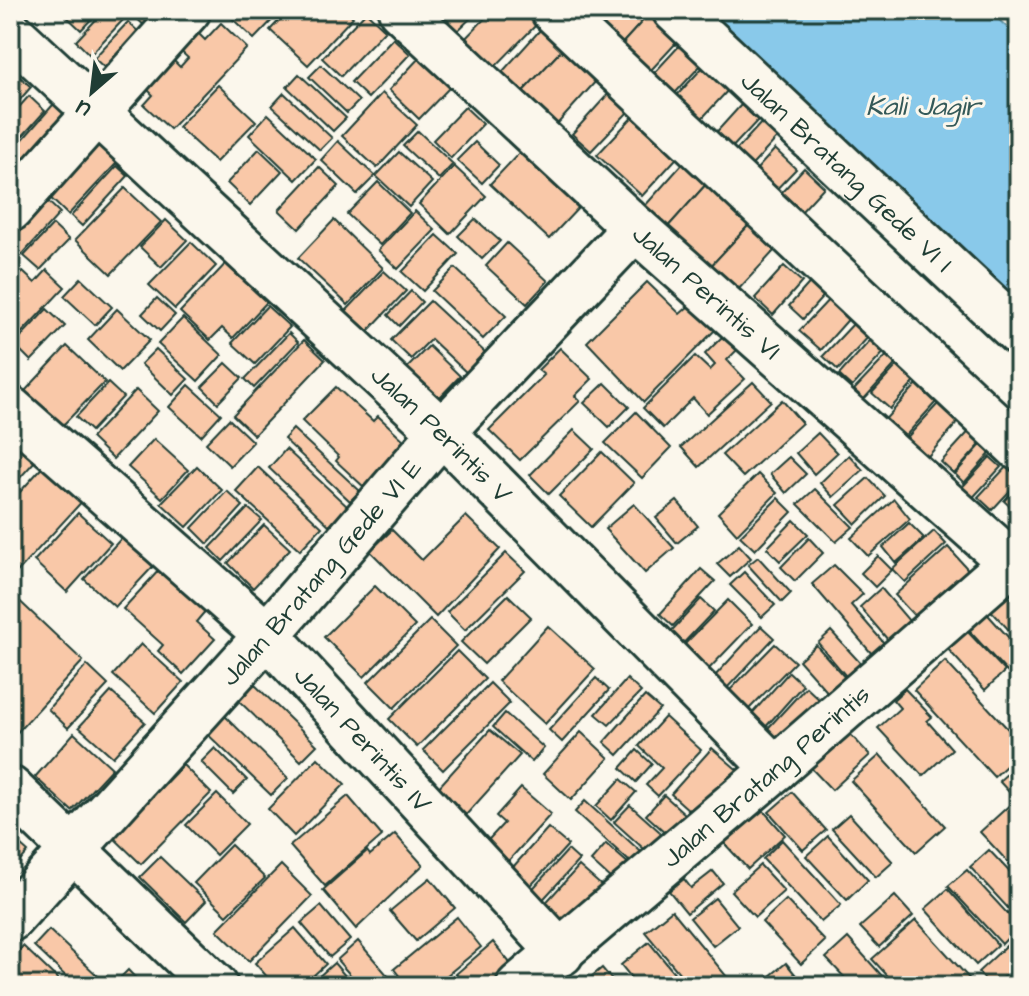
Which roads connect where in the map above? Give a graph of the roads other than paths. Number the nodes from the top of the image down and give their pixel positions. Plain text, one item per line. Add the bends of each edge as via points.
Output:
1 (188, 10) edge
2 (401, 10) edge
3 (553, 10) edge
4 (675, 10) edge
5 (10, 32) edge
6 (95, 113) junction
7 (10, 209) edge
8 (635, 228) junction
9 (1019, 333) edge
10 (10, 409) edge
11 (442, 432) junction
12 (1019, 448) edge
13 (1015, 566) edge
14 (267, 635) junction
15 (775, 769) junction
16 (10, 789) edge
17 (72, 848) junction
18 (10, 919) edge
19 (561, 953) junction
20 (215, 986) edge
21 (519, 986) edge

1 - 6 street
2 - 8 street, Jalan Perintis VI
3 - 12 street
4 - 9 street, Jalan Bratang Gede VI I
5 - 6 street, Jalan Perintis V
6 - 7 street
6 - 11 street, Jalan Perintis V
8 - 11 street, Jalan Bratang Gede VI E
8 - 13 street, Jalan Perintis VI
10 - 14 street, Jalan Perintis IV
11 - 14 street, Jalan Bratang Gede VI E
11 - 15 street, Jalan Perintis V
13 - 15 street, Jalan Bratang Perintis
14 - 17 street, Jalan Bratang Gede VI E
14 - 19 street, Jalan Perintis IV
15 - 19 street, Jalan Bratang Perintis
16 - 17 street
17 - 18 street, Jalan Bratang Gede VI E
17 - 20 street
19 - 21 street, Jalan Bratang Perintis

